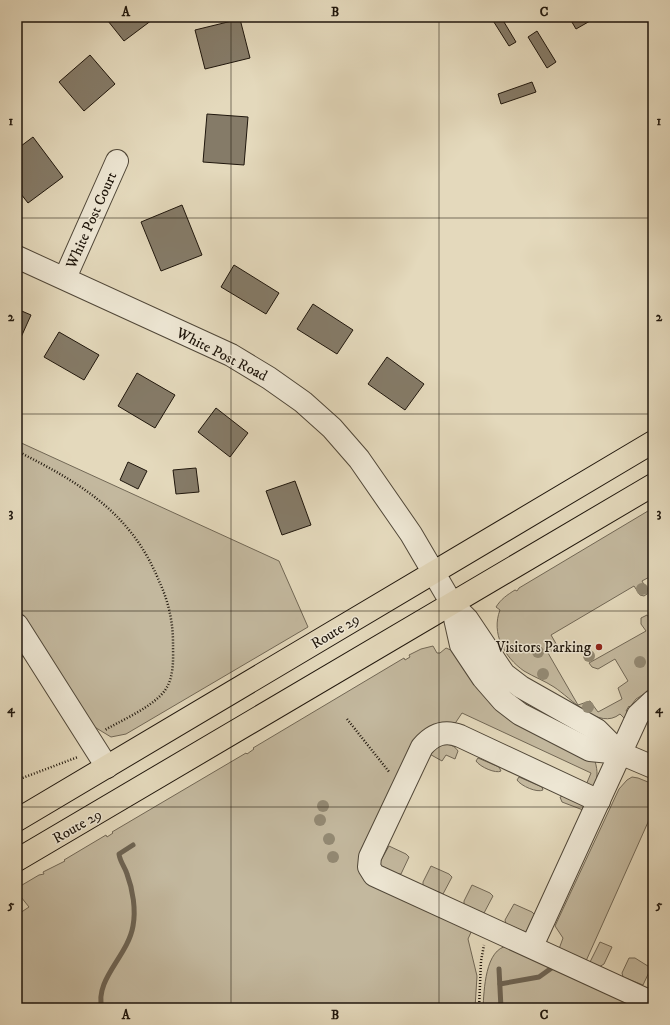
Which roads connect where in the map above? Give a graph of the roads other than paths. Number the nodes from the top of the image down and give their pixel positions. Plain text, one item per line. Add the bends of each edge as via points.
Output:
1 (118, 162) dead end
2 (17, 256) edge
3 (65, 278) junction
4 (653, 442) edge
5 (653, 485) edge
6 (434, 573) junction
7 (452, 604) junction
8 (17, 626) edge
9 (653, 701) edge
10 (620, 753) junction
11 (107, 767) junction
12 (653, 767) edge
13 (599, 801) junction
14 (17, 820) edge
15 (17, 860) edge
16 (532, 946) junction
17 (653, 1003) edge

1 - 3 street, White Post Court
2 - 3 street, White Post Road
3 - 6 street, White Post Road via 231,355 303,402 332,428 359,459 411,534
4 - 6 main road, Route 29
5 - 7 main road, Route 29
6 - 7 street, White Post Road
6 - 11 main road, Route 29
7 - 10 street, White Post Road via 461,645 483,678 503,701 520,714 590,750
7 - 15 main road, Route 29
8 - 11 street
9 - 10 street via 638,715
10 - 12 street, White Post Road
10 - 13 street
11 - 14 main road, Route 29
13 - 16 street
13 - 16 street via 447,732 434,737 422,747 370,857 370,872
16 - 17 street

